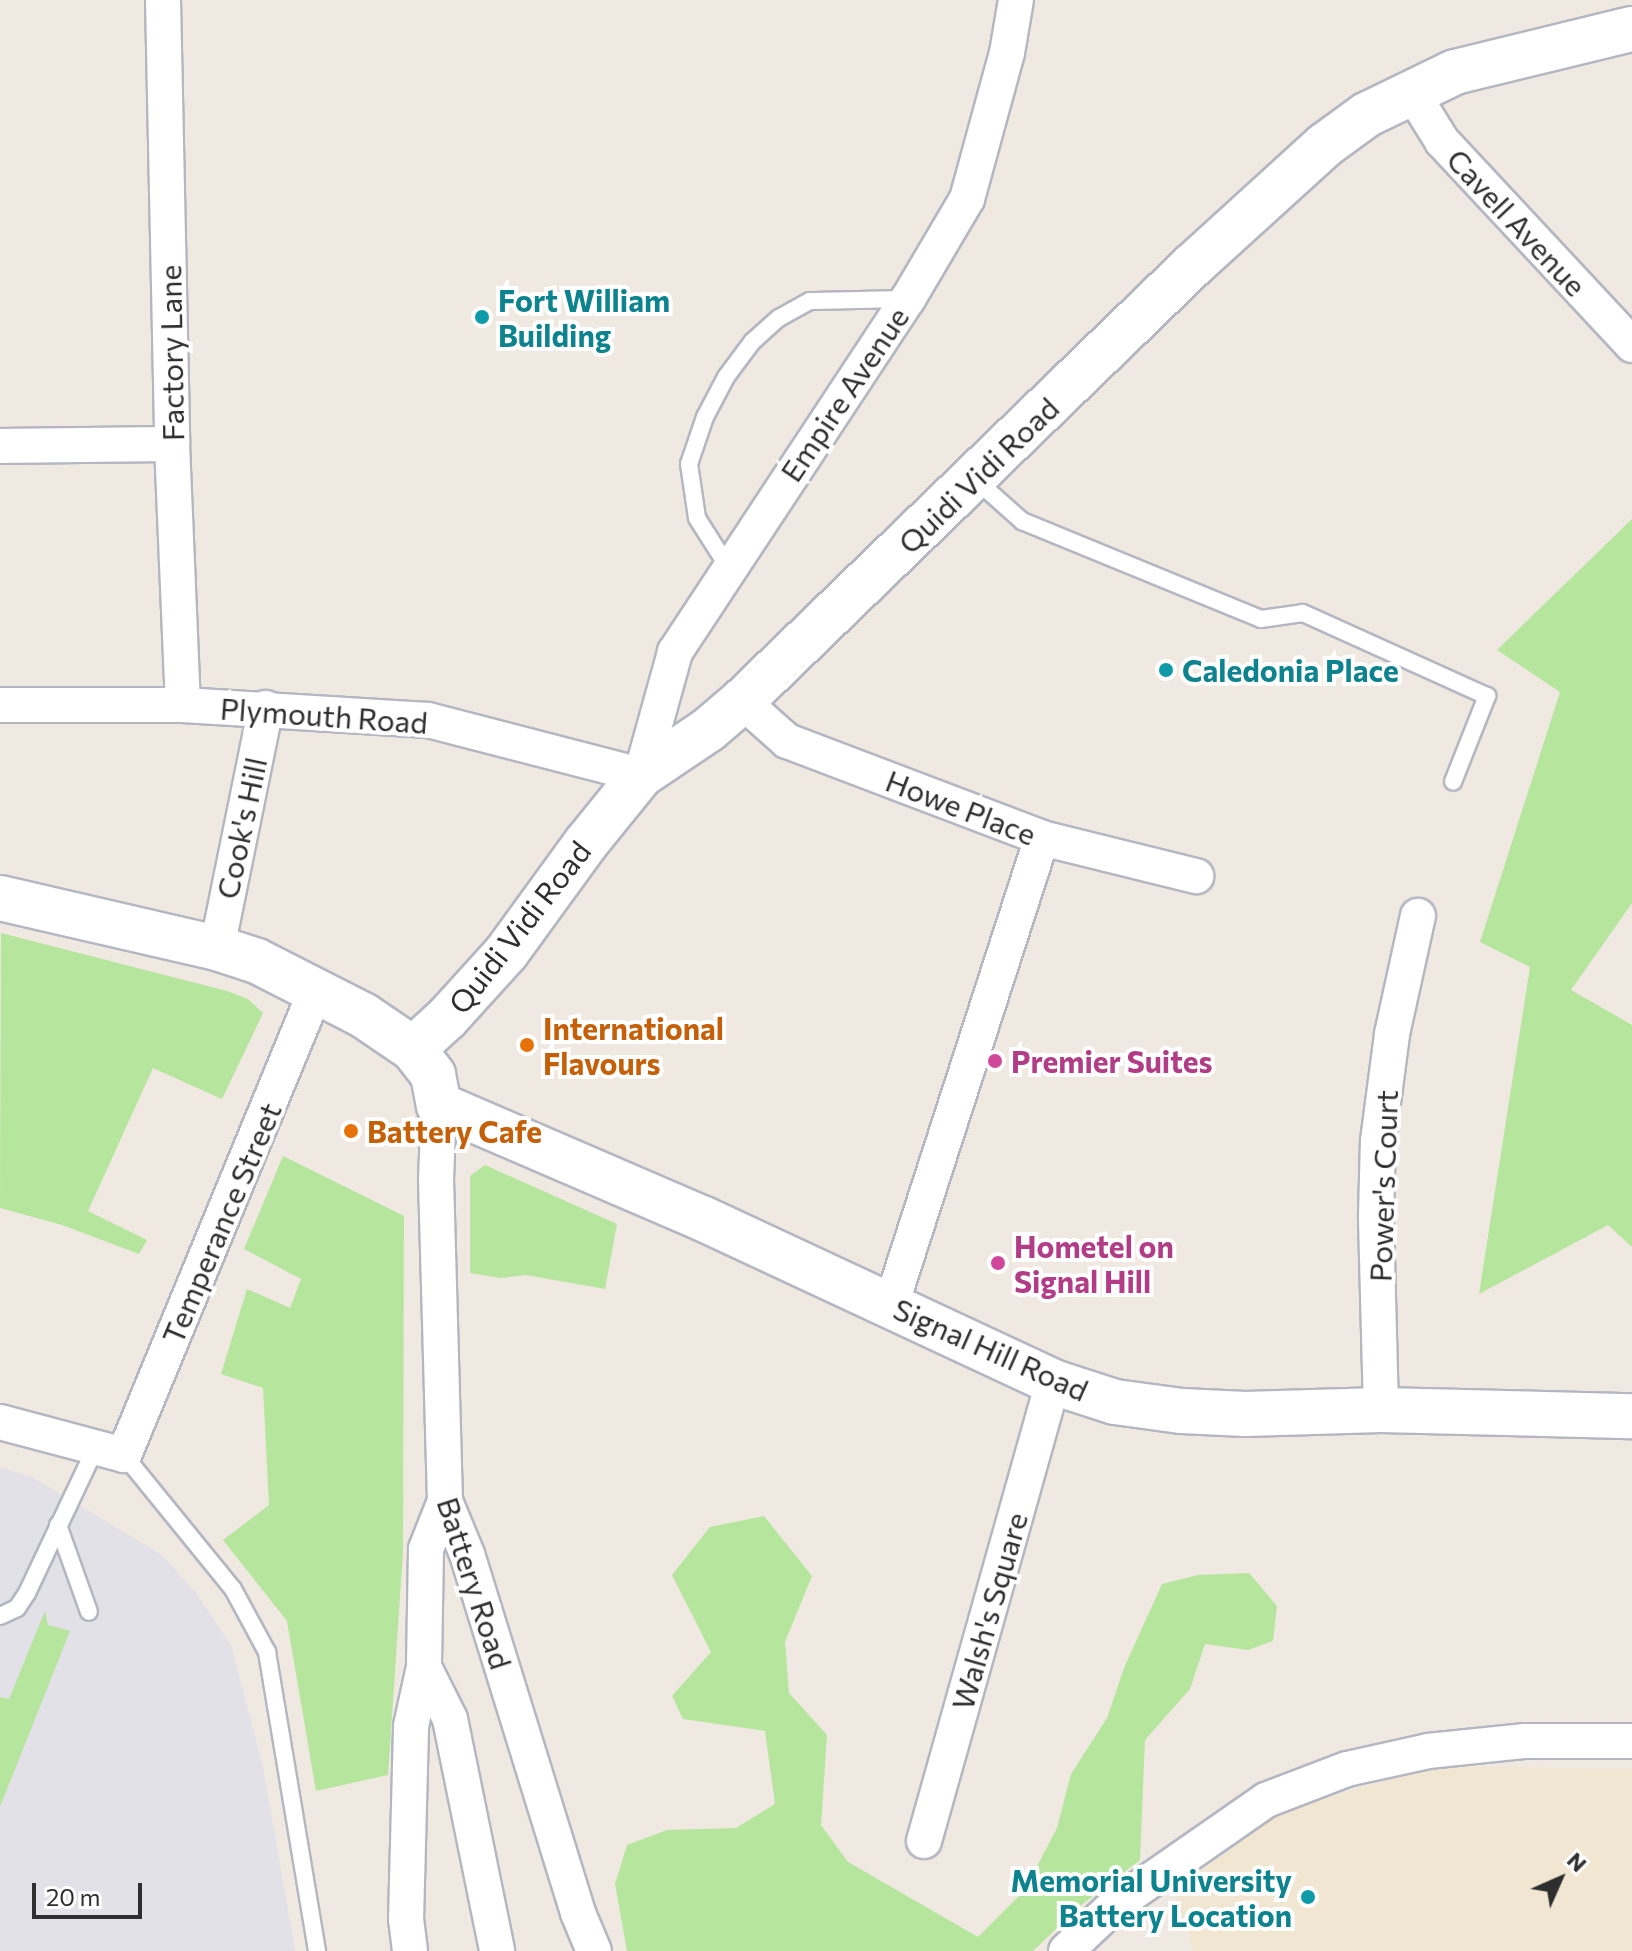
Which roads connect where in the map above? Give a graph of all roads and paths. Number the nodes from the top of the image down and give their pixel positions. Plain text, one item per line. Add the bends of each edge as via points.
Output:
1 (163, 0) edge
2 (1016, 0) edge
3 (1632, 29) edge
4 (1411, 91) junction
5 (908, 299) junction
6 (1632, 345) edge
7 (172, 444) junction
8 (0, 446) edge
9 (975, 479) junction
10 (728, 567) junction
11 (742, 701) junction
12 (0, 705) edge
13 (183, 705) junction
14 (266, 708) junction
15 (641, 775) junction
16 (1453, 782) dead end
17 (1042, 838) junction
18 (1196, 876) dead end
19 (0, 898) edge
20 (1418, 916) dead end
21 (217, 948) junction
22 (316, 990) junction
23 (413, 1049) junction
24 (439, 1105) junction
25 (891, 1305) junction
26 (1053, 1382) junction
27 (1381, 1410) junction
28 (1632, 1416) edge
29 (0, 1422) edge
30 (110, 1451) junction
31 (445, 1501) junction
32 (58, 1525) junction
33 (89, 1612) dead end
34 (0, 1616) edge
35 (424, 1667) junction
36 (1632, 1741) edge
37 (924, 1841) dead end
38 (317, 1951) edge
39 (410, 1951) edge
40 (497, 1951) edge
41 (594, 1951) edge
42 (1066, 1951) edge

1 - 7 street, Factory Lane
2 - 5 street, Empire Avenue via 967,199
3 - 4 street, Quidi Vidi Road via 1455,72
4 - 6 street, Cavell Avenue via 1442,141
4 - 9 street, Quidi Vidi Road via 1366,115 1304,163
5 - 10 street, Empire Avenue
5 - 10 lane via 810,301 779,318 752,342 726,377 689,464 697,518
7 - 8 street
7 - 13 street, Factory Lane
9 - 11 street, Quidi Vidi Road
9 - 16 lane via 1022,521 1261,619 1303,613 1487,696
10 - 15 street, Empire Avenue via 675,652
11 - 15 street, Quidi Vidi Road
11 - 17 street, Howe Place via 787,741
12 - 13 street, Plymouth Road
13 - 14 street, Plymouth Road
14 - 15 street, Plymouth Road via 428,720
14 - 21 street, Cook's Hill
15 - 23 street, Quidi Vidi Road via 506,953
17 - 18 street, Howe Place
17 - 25 street
19 - 21 street
20 - 27 street, Power's Court via 1392,1034 1378,1141
21 - 22 street
22 - 23 street
22 - 30 street, Temperance Street
23 - 24 street via 433,1075
24 - 25 street, Signal Hill Road
24 - 31 street, Battery Road via 436,1179
25 - 26 street, Signal Hill Road
26 - 27 street, Signal Hill Road via 1115,1402 1182,1411
26 - 37 street, Walsh's Square
27 - 28 street, Signal Hill Road
29 - 30 street
30 - 32 lane
30 - 38 lane via 233,1589 267,1652
31 - 35 street via 426,1549
31 - 41 street, Battery Road via 467,1554
32 - 33 lane
32 - 34 lane via 27,1593 17,1608
35 - 39 street via 411,1726 406,1920
35 - 40 street via 450,1719
36 - 42 street via 1525,1741 1428,1751 1347,1769 1266,1800 1115,1905

